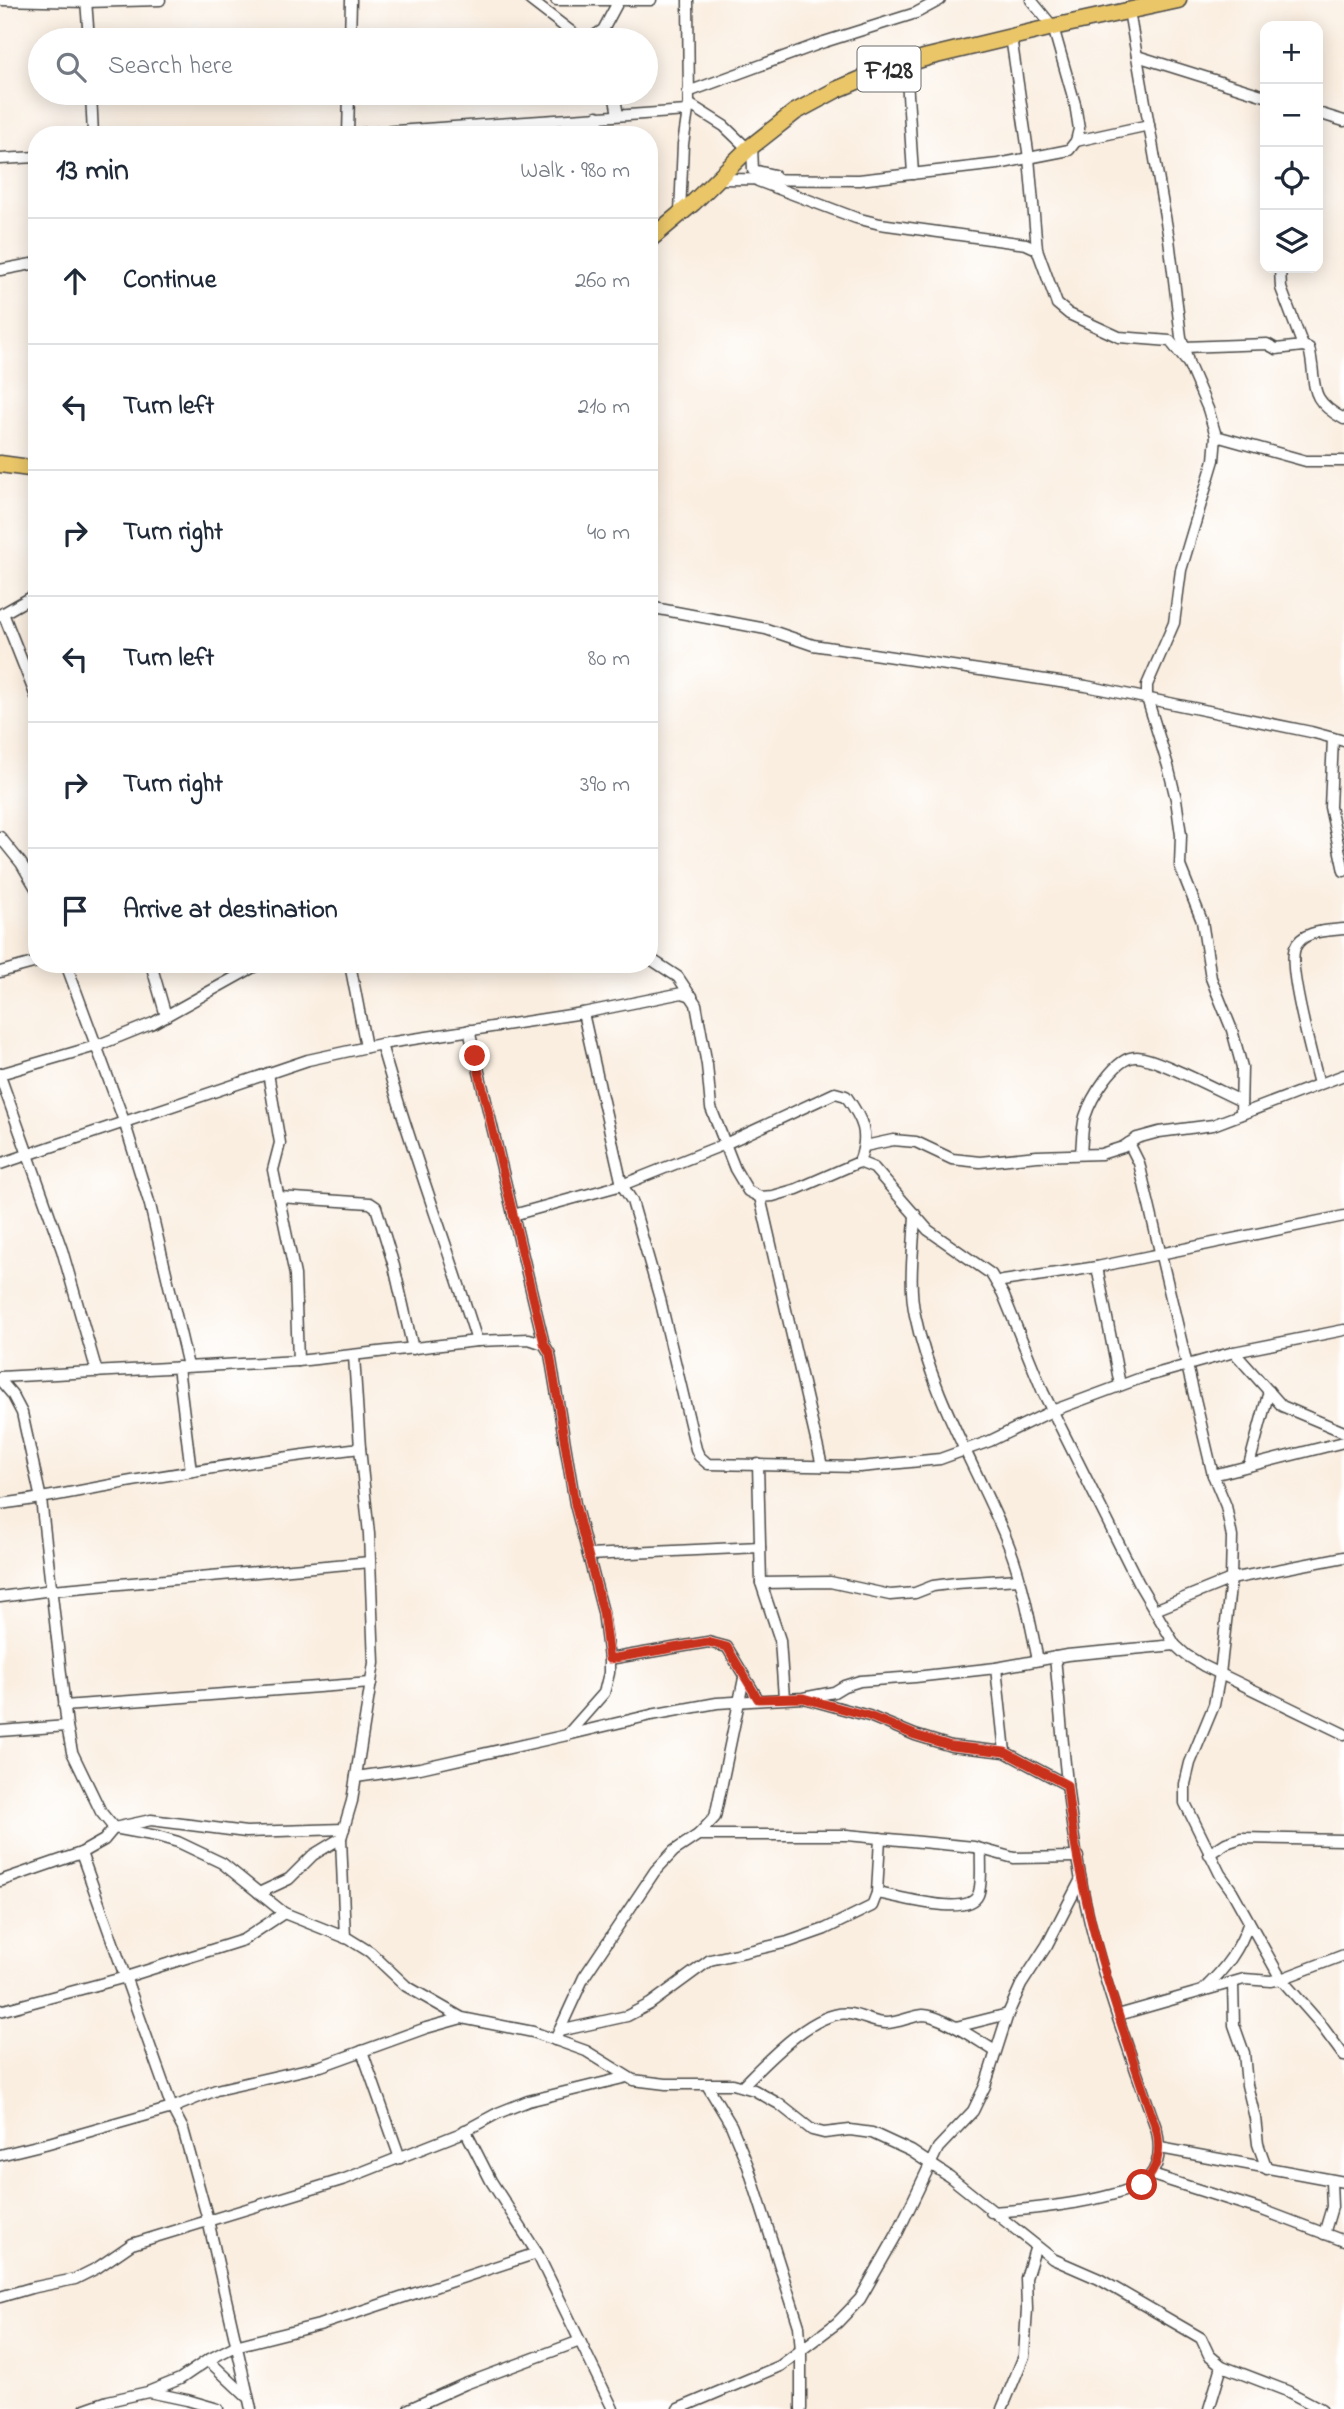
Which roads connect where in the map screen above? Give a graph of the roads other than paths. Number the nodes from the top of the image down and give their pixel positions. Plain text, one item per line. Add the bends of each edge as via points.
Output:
1 (0, 0) edge
2 (160, 0) edge
3 (351, 0) edge
4 (530, 0) edge
5 (556, 0) edge
6 (651, 0) edge
7 (688, 0) edge
8 (940, 0) edge
9 (1031, 0) edge
10 (1178, 0) edge
11 (86, 1) edge
12 (618, 2) edge
13 (1129, 10) junction
14 (1053, 27) junction
15 (88, 28) edge
16 (350, 28) edge
17 (566, 28) edge
18 (604, 28) edge
19 (1011, 37) junction
20 (1137, 55) junction
21 (906, 64) junction
22 (688, 92) junction
23 (1260, 94) edge
24 (92, 105) edge
25 (348, 105) edge
26 (616, 105) edge
27 (688, 108) junction
28 (618, 115) junction
29 (1323, 115) edge
30 (597, 116) junction
31 (1344, 121) edge
32 (1149, 125) junction
33 (93, 126) edge
34 (346, 126) edge
35 (457, 126) edge
36 (598, 126) edge
37 (1076, 141) junction
38 (750, 147) junction
39 (28, 157) edge
40 (1029, 158) junction
41 (0, 159) edge
42 (913, 174) junction
43 (792, 178) junction
44 (716, 179) junction
45 (754, 179) junction
46 (680, 214) junction
47 (658, 232) edge
48 (1037, 249) junction
49 (28, 265) edge
50 (0, 270) edge
51 (1280, 273) edge
52 (1303, 346) junction
53 (1184, 347) junction
54 (1189, 365) junction
55 (1344, 419) edge
56 (1216, 436) junction
57 (1344, 461) edge
58 (0, 464) edge
59 (28, 469) edge
60 (28, 599) edge
61 (658, 609) edge
62 (1, 614) edge
63 (28, 678) edge
64 (1147, 698) junction
65 (1339, 740) edge
66 (0, 837) edge
67 (1344, 871) edge
68 (28, 874) edge
69 (1344, 929) edge
70 (28, 964) edge
71 (658, 964) edge
72 (0, 972) edge
73 (69, 973) edge
74 (154, 973) edge
75 (243, 973) edge
76 (352, 973) edge
77 (692, 996) junction
78 (583, 1013) junction
79 (166, 1016) junction
80 (469, 1030) junction
81 (381, 1044) junction
82 (96, 1046) junction
83 (366, 1047) junction
84 (268, 1073) junction
85 (1344, 1074) edge
86 (0, 1075) edge
87 (1319, 1084) junction
88 (1241, 1101) junction
89 (1241, 1113) junction
90 (124, 1121) junction
91 (1129, 1143) junction
92 (725, 1144) junction
93 (865, 1146) junction
94 (28, 1154) junction
95 (1081, 1154) junction
96 (859, 1163) junction
97 (0, 1164) edge
98 (622, 1185) junction
99 (279, 1197) junction
100 (760, 1197) junction
101 (915, 1214) junction
102 (513, 1215) junction
103 (1342, 1218) edge
104 (1161, 1254) junction
105 (1097, 1267) junction
106 (996, 1282) junction
107 (1344, 1330) edge
108 (477, 1341) junction
109 (544, 1343) junction
110 (413, 1349) junction
111 (1234, 1352) junction
112 (354, 1356) junction
113 (298, 1361) junction
114 (1186, 1365) junction
115 (183, 1366) junction
116 (97, 1372) junction
117 (0, 1378) edge
118 (1120, 1385) junction
119 (1269, 1391) junction
120 (1052, 1411) junction
121 (1344, 1432) edge
122 (1344, 1443) edge
123 (360, 1448) junction
124 (964, 1450) junction
125 (758, 1464) junction
126 (1249, 1465) junction
127 (822, 1466) junction
128 (191, 1471) junction
129 (1213, 1475) junction
130 (41, 1499) junction
131 (0, 1504) edge
132 (760, 1547) junction
133 (588, 1555) junction
134 (1344, 1557) edge
135 (370, 1562) junction
136 (1019, 1579) junction
137 (1231, 1579) junction
138 (761, 1583) junction
139 (52, 1590) junction
140 (0, 1597) edge
141 (1155, 1610) junction
142 (1175, 1645) junction
143 (1055, 1657) junction
144 (609, 1659) junction
145 (1038, 1660) junction
146 (996, 1668) junction
147 (1220, 1674) junction
148 (744, 1678) junction
149 (371, 1683) junction
150 (785, 1698) junction
151 (803, 1698) junction
152 (758, 1699) junction
153 (741, 1701) junction
154 (64, 1706) junction
155 (66, 1726) junction
156 (0, 1731) edge
157 (1344, 1734) edge
158 (567, 1735) junction
159 (1005, 1752) junction
160 (356, 1777) junction
161 (1067, 1785) junction
162 (114, 1828) junction
163 (343, 1833) junction
164 (698, 1835) junction
165 (880, 1838) junction
166 (1344, 1840) edge
167 (981, 1850) junction
168 (81, 1853) junction
169 (1209, 1854) junction
170 (1078, 1857) junction
171 (1081, 1878) junction
172 (0, 1881) edge
173 (877, 1892) junction
174 (259, 1893) junction
175 (284, 1913) junction
176 (1249, 1922) junction
177 (345, 1938) junction
178 (1344, 1955) edge
179 (125, 1977) junction
180 (1281, 1979) junction
181 (1233, 1983) junction
182 (1204, 1989) junction
183 (0, 2011) edge
184 (1008, 2014) junction
185 (1118, 2015) junction
186 (462, 2018) junction
187 (956, 2028) junction
188 (557, 2036) junction
189 (362, 2051) junction
190 (995, 2051) junction
191 (1344, 2056) edge
192 (627, 2077) junction
193 (707, 2085) junction
194 (742, 2086) junction
195 (172, 2108) junction
196 (466, 2130) junction
197 (1160, 2148) junction
198 (0, 2155) edge
199 (400, 2158) junction
200 (932, 2164) junction
201 (1267, 2169) junction
202 (1152, 2175) junction
203 (1331, 2181) junction
204 (1344, 2182) edge
205 (991, 2212) junction
206 (208, 2220) junction
207 (1324, 2234) junction
208 (1344, 2241) edge
209 (1035, 2246) junction
210 (537, 2253) junction
211 (0, 2297) edge
212 (580, 2341) junction
213 (235, 2346) junction
214 (802, 2351) junction
215 (208, 2360) junction
216 (1222, 2366) junction
217 (148, 2392) junction
218 (248, 2398) junction
219 (415, 2408) edge
220 (85, 2409) edge
221 (218, 2409) edge
222 (251, 2409) edge
223 (613, 2409) edge
224 (678, 2409) edge
225 (801, 2409) edge
226 (1002, 2409) edge
227 (1212, 2409) edge
228 (1321, 2409) edge

1 - 11 street
2 - 11 street
3 - 16 street
4 - 17 street
5 - 12 street
6 - 12 street
7 - 22 street
8 - 22 street via 916,13
9 - 14 street
10 - 13 main road, F128
11 - 15 street
12 - 18 street
13 - 14 main road, F128
13 - 20 street
14 - 19 main road, F128
14 - 37 street via 1075,104
19 - 21 main road, F128
19 - 40 street
20 - 23 street
20 - 32 street
21 - 38 main road, F128 via 883,70 795,112
21 - 42 street
22 - 27 street
24 - 33 street
25 - 34 street
26 - 28 street
27 - 28 street
27 - 38 street via 724,126
27 - 46 street
28 - 30 street
29 - 31 street
30 - 35 street
30 - 36 street
32 - 37 street
32 - 53 street
37 - 40 street via 1069,150
38 - 43 street via 753,170
38 - 44 main road, F128
39 - 41 street
40 - 42 street
40 - 48 street
42 - 43 street via 859,180
43 - 45 street
44 - 45 street
44 - 46 main road, F128
45 - 48 street via 880,224 1012,241
46 - 47 main road, F128
48 - 54 street via 1057,304 1069,314 1119,337 1170,341
49 - 50 street
51 - 52 street via 1281,288
52 - 53 street
52 - 55 street via 1309,348 1316,395 1328,410
53 - 54 street
54 - 56 street
56 - 57 street via 1306,461
56 - 64 street via 1214,460 1181,570 1174,623 1147,685
58 - 59 main road
60 - 62 street
61 - 64 street via 766,629 813,645
62 - 63 street
64 - 65 street
64 - 88 street via 1176,799 1181,866 1202,921 1211,978 1242,1067
65 - 67 street via 1330,807
66 - 68 street
69 - 87 street via 1306,936 1295,948 1297,984
70 - 72 street
71 - 77 street via 678,977
73 - 82 street
74 - 79 street
75 - 79 street
76 - 83 street
77 - 78 street via 682,993
77 - 92 street via 711,1108
78 - 80 street
78 - 98 street
79 - 82 street
80 - 81 street
80 - 102 street
81 - 83 street
81 - 108 street
82 - 86 street
82 - 90 street
83 - 84 street
84 - 90 street
84 - 99 street via 280,1143 273,1170
85 - 87 street
86 - 94 street
87 - 89 street
88 - 89 street
88 - 95 street via 1137,1056 1124,1060 1090,1104
89 - 91 street via 1213,1125 1159,1132
90 - 94 street
90 - 115 street via 150,1205
91 - 95 street via 1101,1154
91 - 104 street via 1139,1163
92 - 93 street via 835,1093 846,1096 854,1107 863,1126
92 - 98 street
92 - 100 street via 748,1191
93 - 95 street via 893,1140 916,1142 952,1159 980,1162
93 - 96 street
94 - 97 street
94 - 116 street
96 - 100 street via 797,1189
96 - 101 street via 874,1168
98 - 102 street
98 - 125 street via 632,1201 660,1299 699,1456 708,1464
99 - 110 street via 376,1207
99 - 113 street via 295,1275
100 - 127 street
101 - 106 street via 928,1230
101 - 124 street via 914,1313 928,1364
102 - 109 street
103 - 104 street
104 - 105 street
104 - 114 street
105 - 106 street
105 - 118 street
106 - 120 street
107 - 111 street
108 - 109 street via 529,1339
108 - 110 street
109 - 133 street via 550,1354
110 - 112 street
111 - 114 street
111 - 119 street
112 - 113 street
112 - 123 street
113 - 115 street
114 - 118 street
114 - 129 street
115 - 116 street
115 - 128 street
116 - 117 street
117 - 130 street via 22,1413
118 - 120 street
119 - 121 street via 1284,1407
119 - 126 street
120 - 124 street
120 - 141 street
122 - 126 street
123 - 128 street
123 - 135 street
124 - 127 street via 940,1459
124 - 136 street via 1005,1537
125 - 127 street
125 - 132 street
126 - 129 street
128 - 130 street
129 - 137 street via 1232,1537
130 - 131 street
130 - 139 street
132 - 133 street
132 - 138 street
133 - 144 street
134 - 137 street
135 - 139 street
135 - 149 street
136 - 138 street via 956,1583 890,1595 830,1582
136 - 145 street
137 - 141 street
137 - 147 street
138 - 150 street via 780,1640
139 - 140 street
139 - 154 street
141 - 142 street
142 - 143 street
142 - 147 street
143 - 145 street
143 - 161 street
144 - 148 street via 708,1642 727,1647
144 - 158 street via 604,1693
145 - 146 street
146 - 151 street via 860,1681
146 - 159 street
147 - 157 street
147 - 169 street via 1214,1705 1185,1784 1185,1803
148 - 152 street
148 - 153 street
149 - 154 street
149 - 160 street
150 - 151 street
150 - 152 street
151 - 159 street via 951,1746
152 - 153 street
153 - 158 street via 651,1715
153 - 164 street via 715,1817
154 - 155 street
155 - 156 street
155 - 162 street via 72,1752
158 - 160 street via 420,1768
159 - 161 street
160 - 163 street
161 - 170 street
162 - 163 street via 151,1820 246,1832
162 - 168 street via 104,1840
162 - 174 street via 178,1842 222,1863
163 - 174 street via 289,1879
163 - 177 street
164 - 165 street
164 - 188 street via 655,1871 584,1977
165 - 167 street
165 - 173 street
166 - 169 street via 1241,1838
167 - 170 street via 1014,1858
167 - 173 street via 978,1894 965,1905 946,1906
168 - 172 street
168 - 179 street
169 - 176 street
170 - 171 street
171 - 184 street
171 - 185 street
173 - 188 street via 872,1906 825,1929 710,1960 627,2016
174 - 175 street
175 - 177 street
175 - 179 street via 243,1940
176 - 180 street
176 - 182 street via 1232,1958
177 - 186 street via 370,1952 406,1986
178 - 180 street
179 - 183 street
179 - 195 street
180 - 181 street
180 - 191 street
181 - 182 street
181 - 201 street via 1234,2025
182 - 185 street
184 - 187 street
184 - 190 street
185 - 197 street
186 - 188 street
186 - 189 street
187 - 190 street
187 - 194 street via 925,2015 883,2023 850,2013 827,2015 774,2054
188 - 192 street
189 - 195 street via 321,2066 216,2090
189 - 199 street
190 - 200 street via 973,2111 938,2148
192 - 193 street
192 - 196 street via 528,2101
193 - 194 street
193 - 214 street via 748,2166 799,2326
194 - 200 street via 779,2104 812,2130 872,2133
195 - 198 street
195 - 206 street via 183,2129
196 - 199 street
196 - 210 street via 491,2181
197 - 201 street
197 - 202 street
199 - 206 street
200 - 205 street
200 - 214 street via 860,2299
201 - 203 street
202 - 205 street via 1142,2185 1097,2199
202 - 207 street
203 - 204 street
203 - 207 street via 1332,2207
205 - 209 street
206 - 211 street via 132,2244 75,2279
206 - 213 street
207 - 208 street
209 - 216 street via 1201,2338 1209,2355
209 - 226 street via 1026,2278 1024,2356
210 - 212 street
210 - 213 street via 319,2325
212 - 219 street
212 - 223 street
213 - 215 street
213 - 218 street
214 - 224 street via 780,2366
214 - 225 street
215 - 217 street via 180,2379
215 - 218 street
216 - 227 street
216 - 228 street
217 - 220 street
217 - 221 street
218 - 222 street

